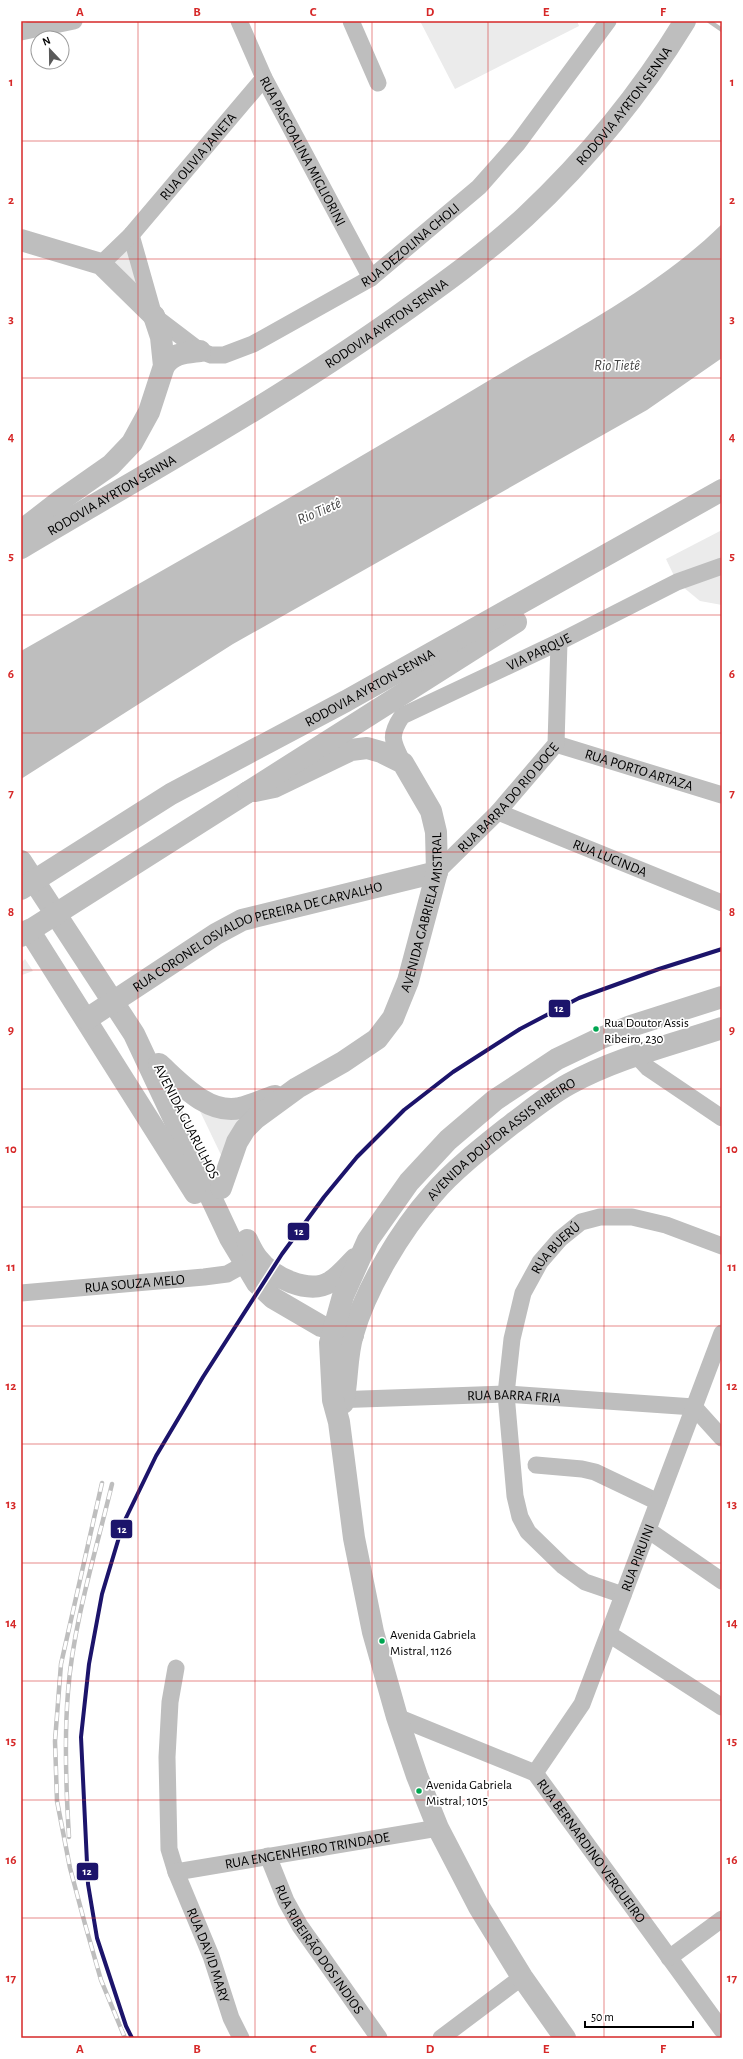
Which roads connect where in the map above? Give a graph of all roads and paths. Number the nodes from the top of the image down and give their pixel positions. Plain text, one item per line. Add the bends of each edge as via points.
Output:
1 (74, 21) edge
2 (239, 21) edge
3 (351, 21) edge
4 (608, 21) edge
5 (681, 28) edge
6 (21, 32) edge
7 (264, 78) junction
8 (378, 83) dead end
9 (131, 234) junction
10 (21, 240) edge
11 (101, 264) junction
12 (371, 278) junction
13 (154, 316) junction
14 (200, 352) junction
15 (164, 366) junction
16 (722, 490) edge
17 (21, 531) edge
18 (21, 548) edge
19 (722, 566) edge
20 (559, 582) junction
21 (559, 642) junction
22 (556, 744) junction
23 (403, 763) junction
24 (248, 792) junction
25 (722, 795) edge
26 (498, 812) junction
27 (21, 861) edge
28 (437, 872) junction
29 (21, 889) edge
30 (722, 903) edge
31 (25, 933) edge
32 (722, 997) edge
33 (87, 1019) junction
34 (631, 1026) junction
35 (722, 1028) edge
36 (133, 1034) junction
37 (637, 1056) junction
38 (557, 1059) junction
39 (159, 1064) junction
40 (569, 1084) junction
41 (297, 1088) junction
42 (722, 1118) edge
43 (221, 1188) junction
44 (230, 1238) junction
45 (722, 1246) edge
46 (362, 1253) junction
47 (245, 1264) junction
48 (21, 1293) edge
49 (292, 1310) junction
50 (343, 1332) junction
51 (722, 1333) edge
52 (330, 1370) junction
53 (506, 1394) junction
54 (338, 1400) junction
55 (694, 1407) junction
56 (722, 1438) edge
57 (536, 1465) dead end
58 (658, 1502) junction
59 (648, 1530) junction
60 (722, 1581) edge
61 (623, 1595) junction
62 (609, 1634) junction
63 (176, 1668) dead end
64 (722, 1707) edge
65 (396, 1717) junction
66 (535, 1773) junction
67 (438, 1828) junction
68 (268, 1856) junction
69 (176, 1872) junction
70 (722, 1918) edge
71 (669, 1958) junction
72 (522, 1977) junction
73 (722, 2030) edge
74 (241, 2038) edge
75 (379, 2038) edge
76 (440, 2038) edge
77 (565, 2038) edge

1 - 6 street
2 - 7 street, RUA PASCOALINA MIGLIORINI
3 - 8 street
4 - 12 street, RUA DEZOLINA CHOLI via 518,143 479,187
5 - 18 main road, RODOVIA AYRTON SENNA via 622,113 571,171 524,218 444,283 333,362
7 - 9 street, RUA OLIVIA JANETA
7 - 12 street, RUA PASCOALINA MIGLIORINI
9 - 11 street, RUA OLIVIA JANETA
9 - 13 street
10 - 11 main road
11 - 13 main road
12 - 14 street, RUA DEZOLINA CHOLI via 238,351 211,356
13 - 14 street, RUA DEZOLINA CHOLI
13 - 15 main road via 161,337
14 - 15 main road via 179,354 169,358
15 - 17 main road via 148,412 132,443 111,465
16 - 20 main road, RODOVIA AYRTON SENNA
19 - 21 street, VIA PARQUE via 678,582
20 - 24 main road via 534,610
20 - 29 main road, RODOVIA AYRTON SENNA via 346,701 171,794
21 - 22 street, RUA BARRA DO RIO DOCE
21 - 23 street, VIA PARQUE via 402,716 394,728 392,740
22 - 25 street, RUA PORTO ARTAZA
22 - 26 street, RUA BARRA DO RIO DOCE
23 - 24 main road via 368,748 351,750 274,787
23 - 28 main road, AVENIDA GABRIELA MISTRAL via 431,811 436,832
24 - 31 main road
26 - 28 street, RUA BARRA DO RIO DOCE
26 - 30 street, RUA LUCINDA
27 - 36 main road
28 - 33 main road, RUA CORONEL OSVALDO PEREIRA DE CARVALHO via 242,920 216,934
28 - 41 main road, AVENIDA GABRIELA MISTRAL via 408,981 393,1018 377,1039 344,1062
31 - 33 main road, AVENIDA GUARULHOS
32 - 34 main road, AVENIDA DOUTOR ASSIS RIBEIRO
33 - 44 main road, AVENIDA GUARULHOS via 196,1194
34 - 37 main road via 631,1044
34 - 38 main road, AVENIDA DOUTOR ASSIS RIBEIRO
35 - 37 main road, AVENIDA DOUTOR ASSIS RIBEIRO
36 - 39 main road, AVENIDA GUARULHOS
36 - 44 main road, AVENIDA GUARULHOS
37 - 40 main road, AVENIDA DOUTOR ASSIS RIBEIRO
37 - 42 street via 648,1068
38 - 40 main road via 567,1072
38 - 46 main road, AVENIDA DOUTOR ASSIS RIBEIRO via 495,1100 448,1140 408,1182 368,1240
39 - 41 main road, AVENIDA GABRIELA MISTRAL via 206,1102 222,1109 239,1108
39 - 43 main road, AVENIDA GUARULHOS
40 - 50 main road, AVENIDA DOUTOR ASSIS RIBEIRO via 534,1107 499,1135 434,1192 412,1219 381,1271 358,1320
41 - 43 main road, AVENIDA GABRIELA MISTRAL via 245,1129 237,1142
43 - 46 main road, AVENIDA GUARULHOS via 258,1259 290,1282 318,1286 330,1282
44 - 47 main road, AVENIDA GUARULHOS
45 - 53 street, RUA BUERÚ via 666,1225 632,1216 600,1217 581,1222 560,1239 540,1262 523,1293 512,1339
46 - 50 main road, AVENIDA DOUTOR ASSIS RIBEIRO via 343,1296
47 - 48 street, RUA SOUZA MELO via 227,1274 204,1277
47 - 49 main road, AVENIDA GUARULHOS via 257,1283 273,1298
49 - 50 main road, AVENIDA GUARULHOS via 321,1326
49 - 52 main road via 317,1343
50 - 52 main road via 330,1343
50 - 54 main road via 348,1350
51 - 55 street, RUA PIRUINI
52 - 54 main road
53 - 54 street, RUA BARRA FRIA
53 - 55 street, RUA BARRA FRIA
53 - 61 street, RUA BUERÚ via 515,1496 520,1517 528,1532 563,1566 585,1582
54 - 65 main road via 359,1566 373,1632
55 - 56 street
55 - 58 street, RUA PIRUINI
57 - 58 street via 595,1472
58 - 59 street, RUA PIRUINI
59 - 60 street
59 - 61 street, RUA PIRUINI
61 - 62 street, RUA PIRUINI
62 - 64 street
62 - 66 street, RUA PIRUINI via 582,1704
63 - 69 street, RUA DAVID MARY via 170,1702 167,1757 169,1849
65 - 66 street, RUA BERNARDINO VERGUEIRO
65 - 67 main road
66 - 71 street, RUA BERNARDINO VERGUEIRO
67 - 68 street, RUA ENGENHEIRO TRINDADE
67 - 72 main road via 479,1907
68 - 69 street, RUA ENGENHEIRO TRINDADE
68 - 75 street, RUA RIBEIRÃO DOS INDIOS via 286,1901 300,1926
69 - 74 street, RUA DAVID MARY via 211,1956 231,2018
70 - 71 street
71 - 73 street, RUA BERNARDINO VERGUEIRO
72 - 76 street
72 - 77 main road

